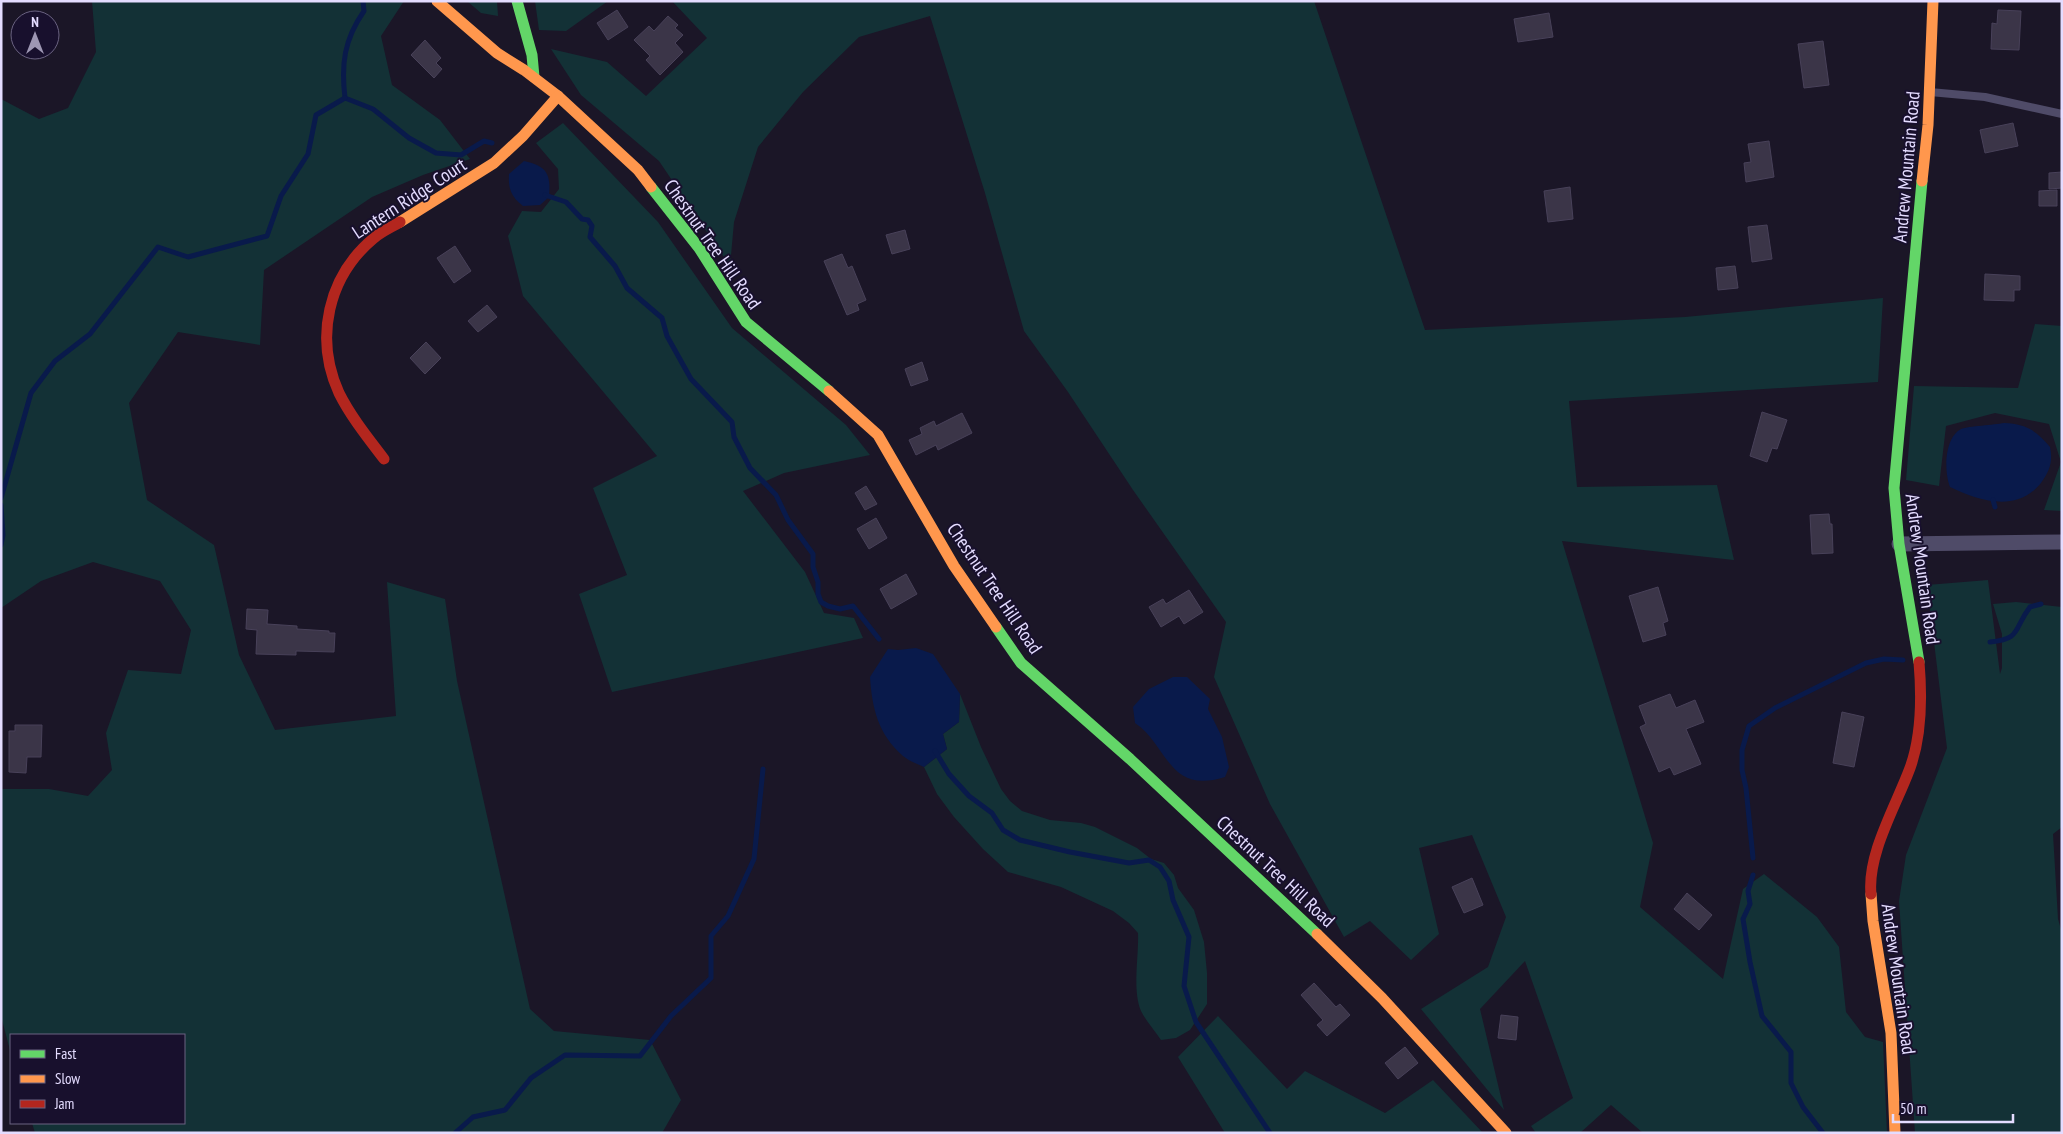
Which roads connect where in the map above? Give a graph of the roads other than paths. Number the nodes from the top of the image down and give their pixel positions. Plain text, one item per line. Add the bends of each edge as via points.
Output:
1 (437, 1) edge
2 (517, 1) edge
3 (1933, 1) edge
4 (534, 77) junction
5 (1930, 92) junction
6 (558, 96) junction
7 (2062, 114) edge
8 (384, 459) dead end
9 (2062, 542) edge
10 (1899, 544) junction
11 (1506, 1133) edge
12 (1895, 1133) edge

1 - 4 street, Chestnut Tree Hill Road via 497,53
2 - 4 street via 532,55
3 - 5 street, Andrew Mountain Road
4 - 6 street, Chestnut Tree Hill Road
5 - 7 lane via 1985,97
5 - 10 street, Andrew Mountain Road via 1896,444 1894,488
6 - 8 street, Lantern Ridge Court via 534,125 484,170 374,238 355,255 339,277 328,307 326,345 329,367 349,411
6 - 11 street, Chestnut Tree Hill Road via 638,170 699,248 746,322 810,373 878,435 954,566 1021,663 1306,923 1382,998
9 - 10 street
10 - 12 street, Andrew Mountain Road via 1918,652 1921,707 1910,766 1879,843 1870,885 1891,1034

